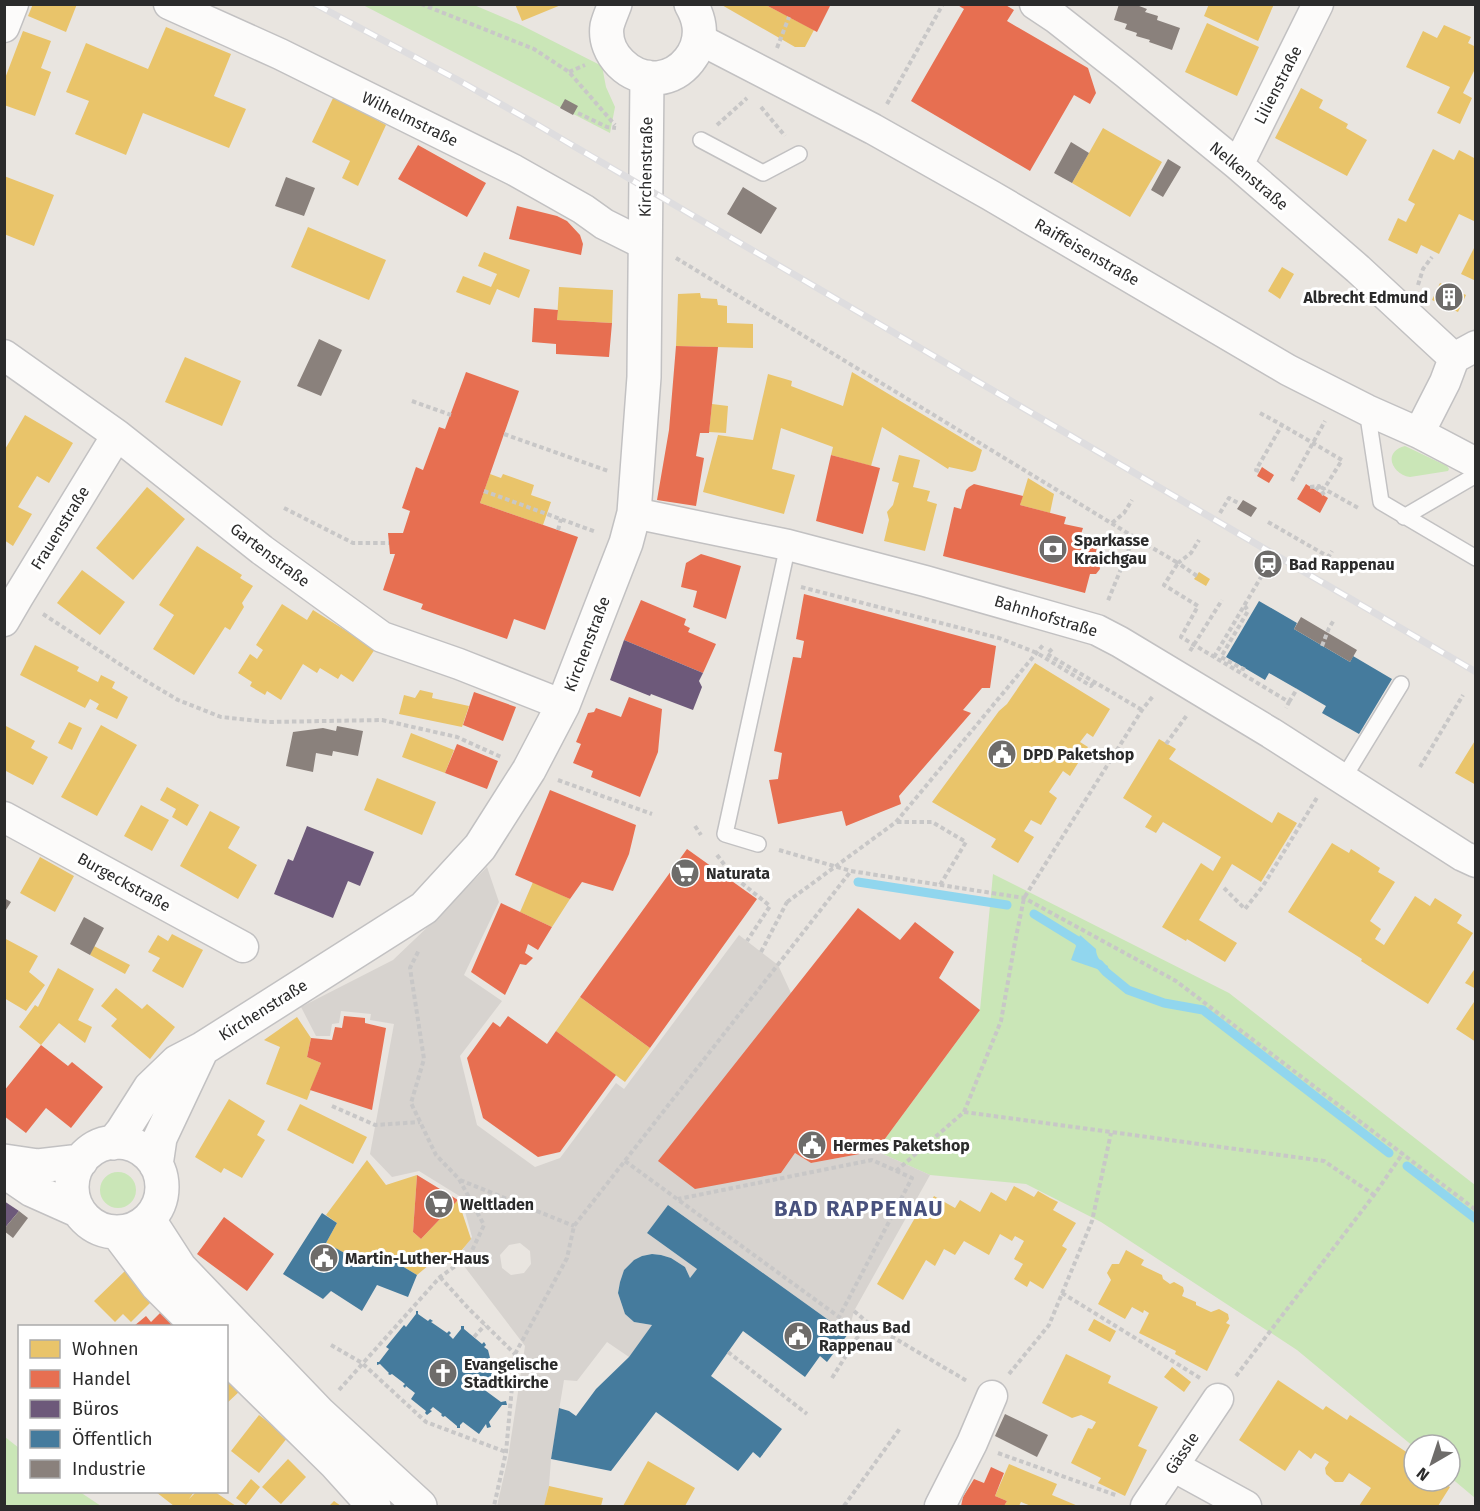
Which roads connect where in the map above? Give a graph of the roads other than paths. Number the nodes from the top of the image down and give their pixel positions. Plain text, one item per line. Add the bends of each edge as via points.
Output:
1 (14, 4) edge
2 (169, 4) edge
3 (615, 4) edge
4 (691, 4) edge
5 (1035, 4) edge
6 (1318, 4) edge
7 (4, 27) edge
8 (699, 39) junction
9 (647, 77) junction
10 (701, 140) dead end
11 (799, 154) road end
12 (1238, 165) junction
13 (646, 245) junction
14 (1465, 352) edge
15 (4, 355) edge
16 (1367, 410) junction
17 (1419, 433) junction
18 (117, 435) junction
19 (1476, 463) edge
20 (1476, 475) edge
21 (1404, 517) junction
22 (630, 528) junction
23 (788, 545) junction
24 (1476, 558) edge
25 (11, 609) edge
26 (1401, 684) dead end
27 (563, 705) junction
28 (1336, 775) junction
29 (4, 817) edge
30 (758, 844) road end
31 (1476, 862) edge
32 (243, 948) dead end
33 (202, 1049) junction
34 (113, 1143) junction
35 (4, 1161) edge
36 (81, 1161) junction
37 (156, 1165) junction
38 (4, 1171) edge
39 (79, 1211) junction
40 (148, 1220) junction
41 (117, 1232) junction
42 (168, 1276) junction
43 (197, 1325) edge
44 (213, 1325) edge
45 (232, 1346) edge
46 (992, 1396) road end
47 (1221, 1396) road end
48 (310, 1421) junction
49 (335, 1463) junction
50 (1173, 1466) junction
51 (374, 1506) edge
52 (384, 1506) edge
53 (420, 1506) edge
54 (940, 1506) edge
55 (1146, 1506) edge
56 (1246, 1506) edge

1 - 7 street
2 - 13 street, Wilhelmstraße via 280,54 503,165
3 - 9 street via 607,28 612,53 621,65
4 - 8 street via 697,15
5 - 12 street, Nelkenstraße
6 - 12 street, Lilienstraße
8 - 9 street via 692,58 677,71
8 - 16 street, Raiffeisenstraße via 873,129 1288,370
9 - 13 street, Kirchenstraße
10 - 11 lane via 763,173
12 - 14 street, Nelkenstraße via 1358,269
13 - 22 street, Kirchenstraße via 644,377
14 - 17 street
15 - 18 street, Gartenstraße
16 - 17 street, Raiffeisenstraße
16 - 21 lane via 1381,502
17 - 19 street, Raiffeisenstraße
18 - 25 street, Frauenstraße
18 - 27 street, Gartenstraße via 262,550 382,637
20 - 21 lane
21 - 24 lane
22 - 23 street, Bahnhofstraße
22 - 27 street, Kirchenstraße
23 - 28 street, Bahnhofstraße via 925,581 1058,628 1097,630
23 - 30 lane via 725,834
26 - 28 lane
27 - 33 street, Kirchenstraße via 529,770 480,847 424,908
28 - 31 street, Bahnhofstraße
29 - 32 street, Burgeckstraße
33 - 34 street, Kirchenstraße via 177,1062 150,1088
33 - 37 street, Kirchenstraße via 160,1138
34 - 36 street via 90,1152
34 - 37 street via 138,1147
35 - 36 street via 38,1166
36 - 39 street via 72,1186
37 - 40 street via 162,1184 159,1204
38 - 39 street via 32,1190
39 - 41 street via 102,1230
40 - 41 street via 129,1231
40 - 42 street
41 - 42 street
42 - 43 street
42 - 44 street
45 - 48 street
46 - 54 street
47 - 50 street, Gässle
48 - 49 street
48 - 53 street
49 - 51 street
49 - 52 street
50 - 55 street, Gässle
50 - 56 street

